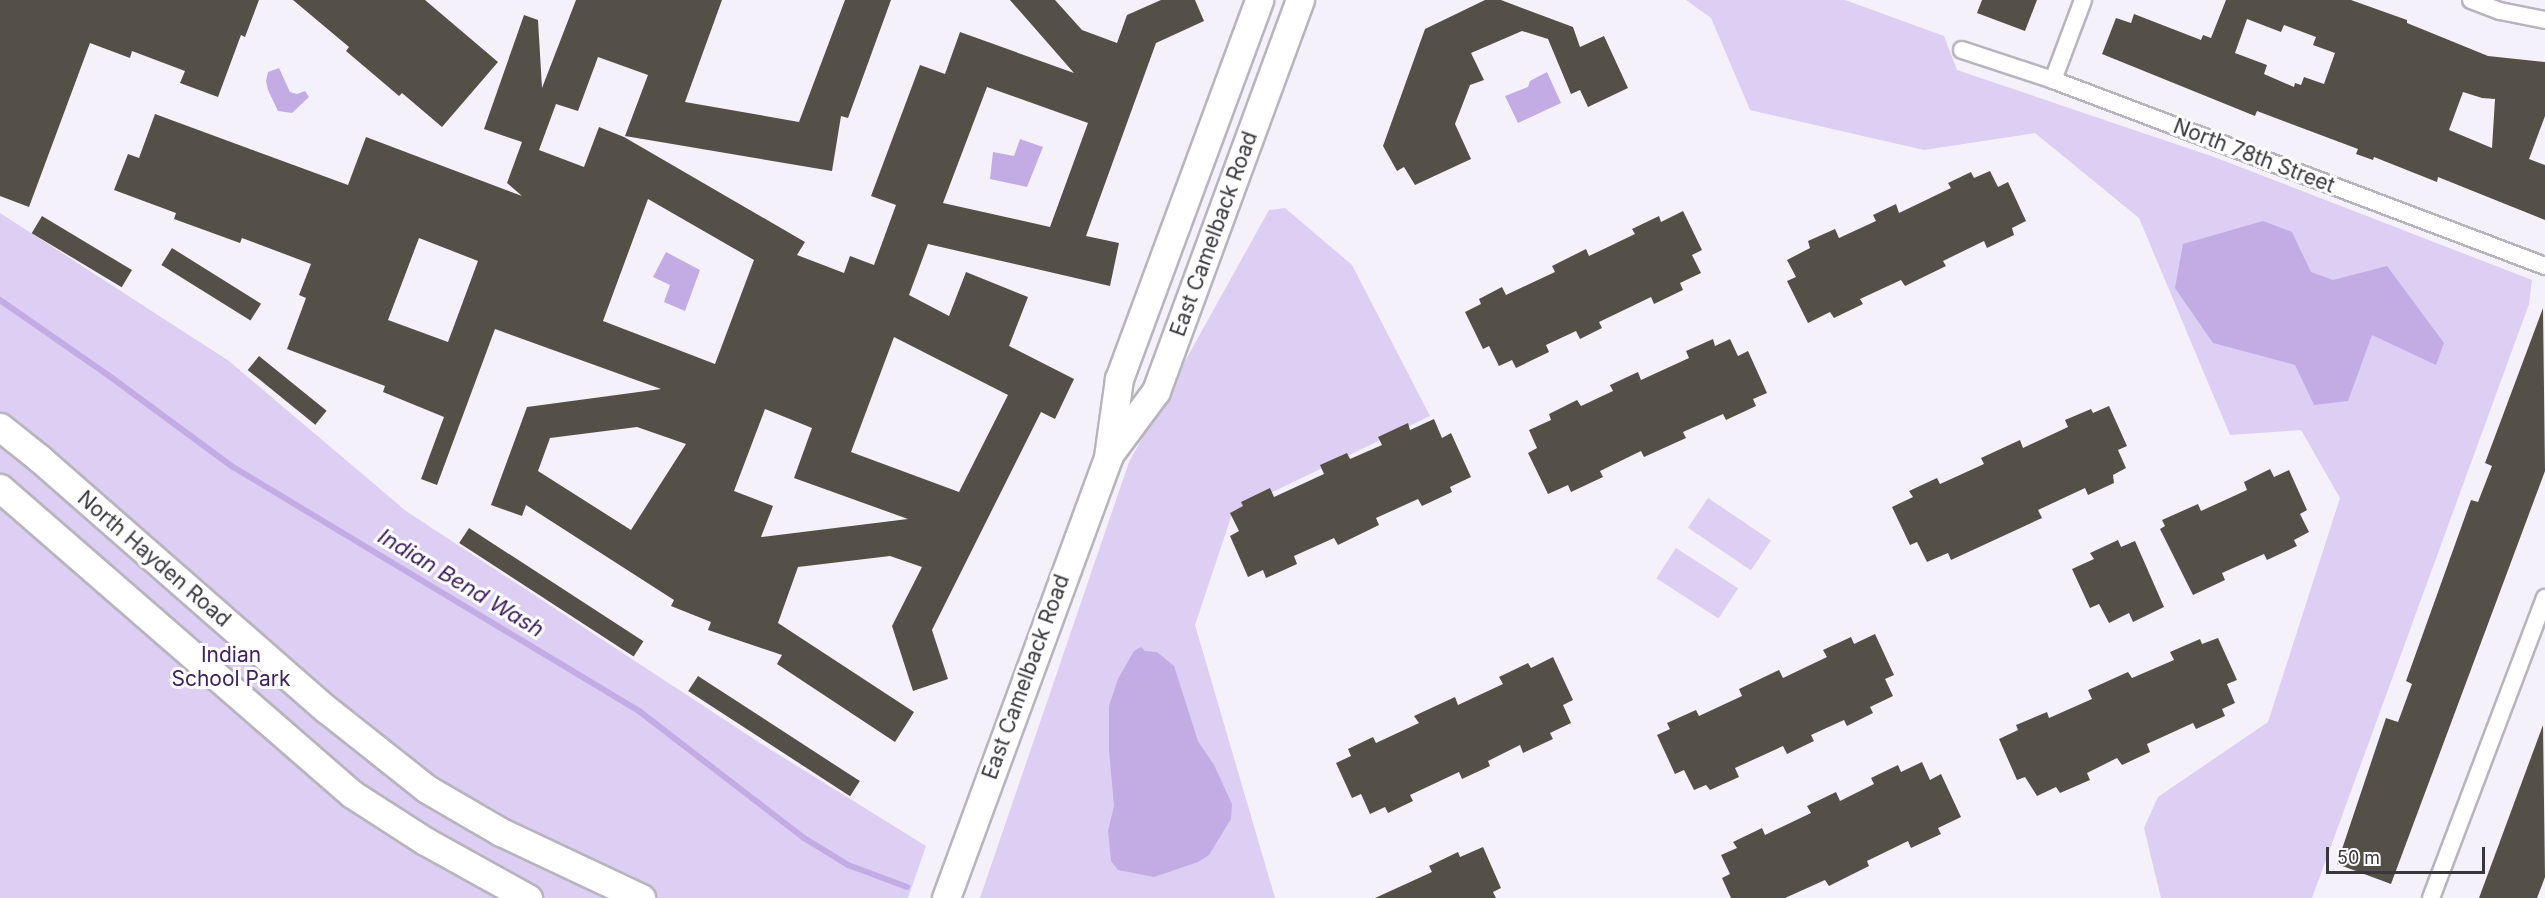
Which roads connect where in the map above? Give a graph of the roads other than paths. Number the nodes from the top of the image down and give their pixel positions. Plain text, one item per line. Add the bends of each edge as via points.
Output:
1 (1259, 0) edge
2 (1300, 0) edge
3 (2083, 0) edge
4 (2470, 0) edge
5 (2545, 20) edge
6 (1962, 50) dead end
7 (2053, 80) junction
8 (2545, 266) edge
9 (0, 427) edge
10 (1108, 457) junction
11 (0, 488) edge
12 (2545, 598) edge
13 (528, 898) edge
14 (642, 898) edge
15 (946, 898) edge
16 (2431, 898) edge

1 - 10 main road, East Camelback Road via 1119,379
2 - 10 main road, East Camelback Road via 1156,391
3 - 7 street
4 - 5 street
6 - 7 street, North 78th Street
7 - 8 street, North 78th Street
9 - 14 main road, North Hayden Road via 326,709 427,789 501,832
10 - 15 main road, East Camelback Road
11 - 13 main road via 352,794 451,857
12 - 16 street

